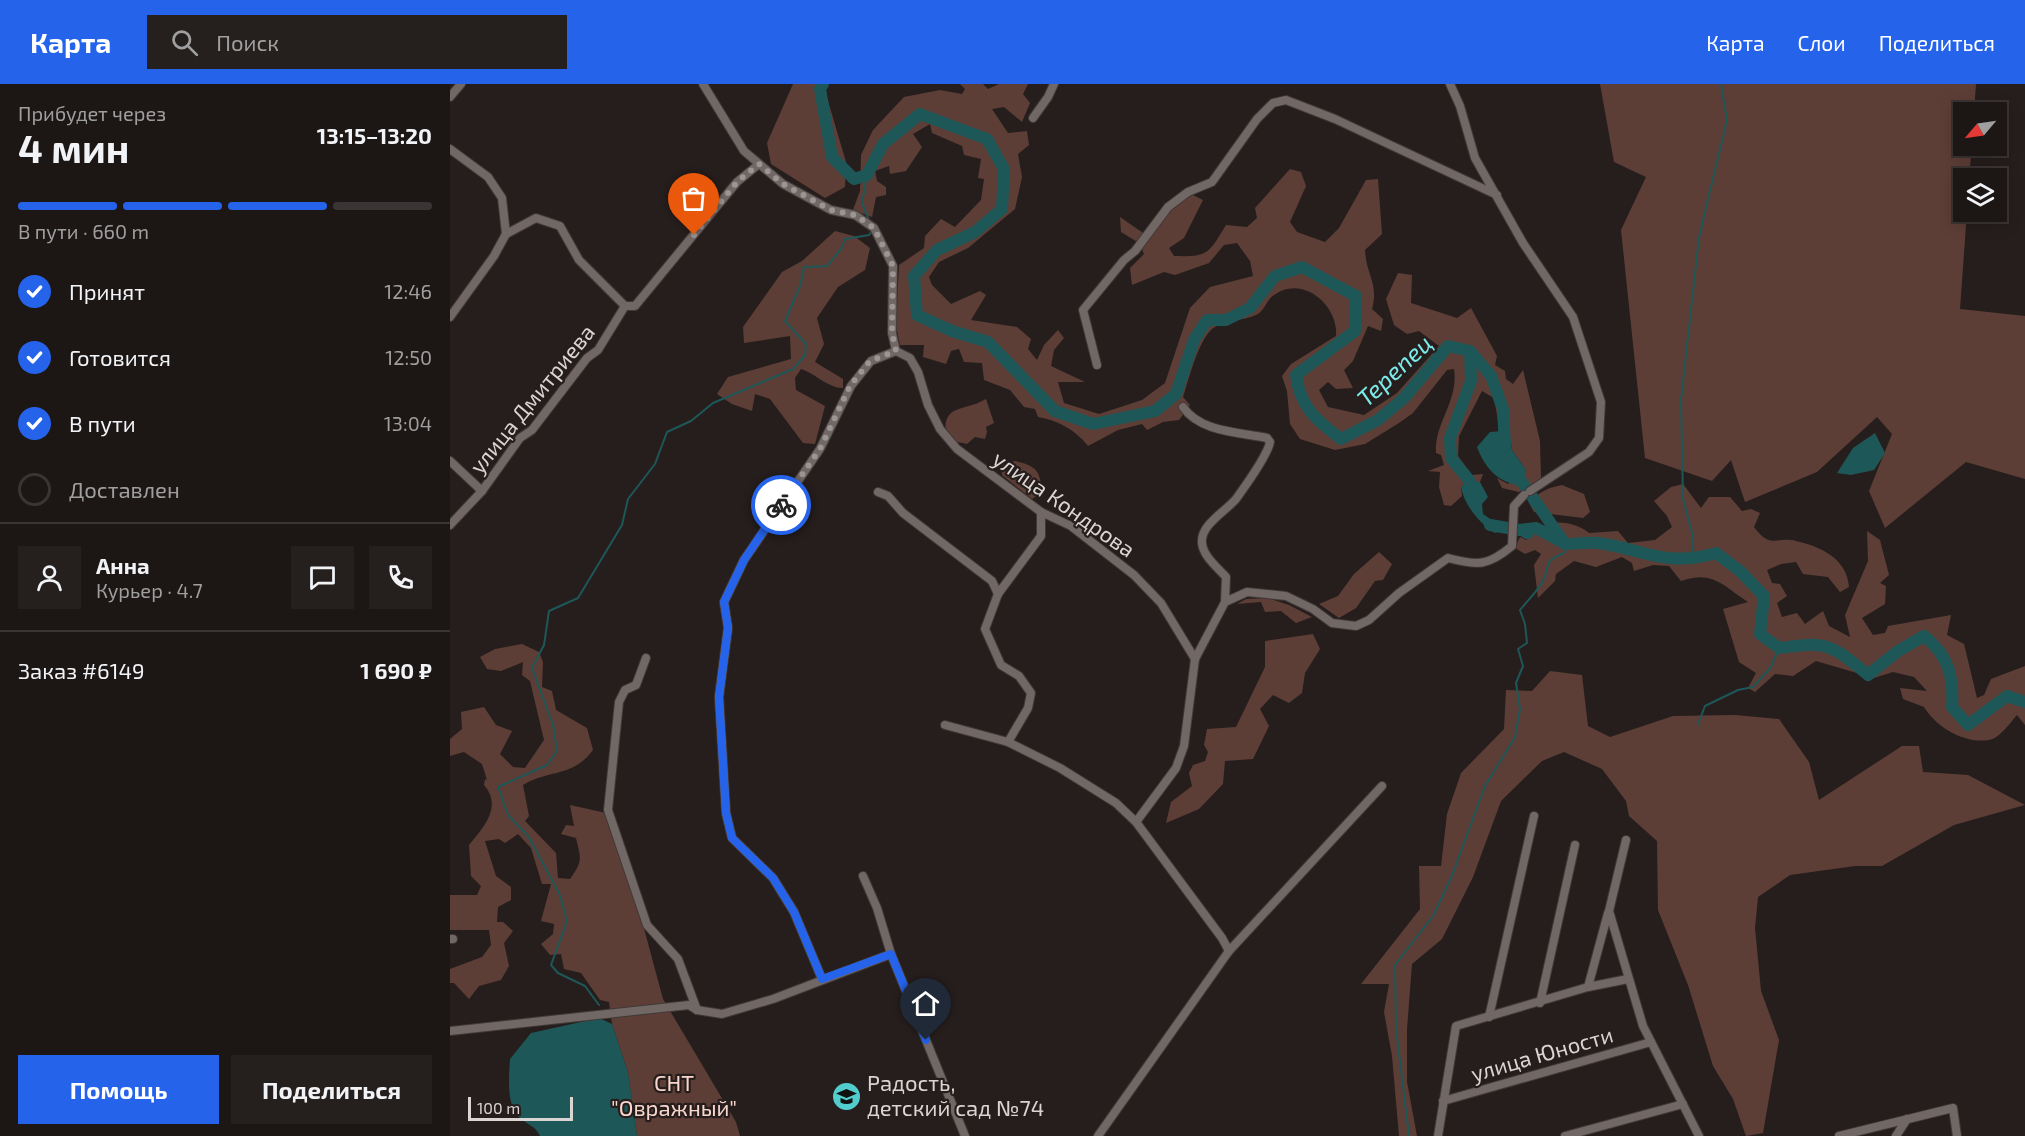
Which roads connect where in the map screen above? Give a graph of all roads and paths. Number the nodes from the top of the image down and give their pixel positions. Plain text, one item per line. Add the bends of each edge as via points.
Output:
1 (461, 84) edge
2 (703, 84) edge
3 (1054, 84) edge
4 (1450, 84) edge
5 (450, 97) edge
6 (1033, 118) dead end
7 (450, 149) edge
8 (759, 164) junction
9 (1497, 195) junction
10 (506, 234) junction
11 (625, 306) junction
12 (450, 317) edge
13 (896, 351) junction
14 (1097, 365) dead end
15 (1183, 406) dead end
16 (450, 461) edge
17 (482, 491) junction
18 (878, 492) dead end
19 (1041, 512) junction
20 (450, 525) edge
21 (998, 594) junction
22 (1226, 602) junction
23 (646, 658) dead end
24 (1195, 659) junction
25 (945, 724) dead end
26 (1008, 742) junction
27 (1382, 786) dead end
28 (1534, 816) dead end
29 (1136, 822) junction
30 (1626, 840) dead end
31 (1575, 845) dead end
32 (863, 876) dead end
33 (1609, 911) junction
34 (1229, 951) junction
35 (891, 954) junction
36 (822, 979) junction
37 (1628, 979) junction
38 (1588, 987) junction
39 (1540, 1003) junction
40 (697, 1010) junction
41 (1489, 1017) junction
42 (450, 1031) edge
43 (1652, 1042) junction
44 (1443, 1101) junction
45 (1683, 1104) junction
46 (1907, 1119) junction
47 (965, 1136) edge
48 (1098, 1136) edge
49 (1438, 1136) edge
50 (1564, 1136) edge
51 (1699, 1136) edge
52 (1839, 1136) edge
53 (1896, 1136) edge
54 (1957, 1136) edge

1 - 5 street
2 - 8 street via 744,151
3 - 6 street
4 - 9 street via 1475,158
7 - 10 street via 488,177 502,198
8 - 11 street, улица Дмитриева via 737,182 635,306
8 - 13 street via 783,184 831,210 855,215 874,228 893,266 892,333
9 - 14 street via 1335,119 1286,100 1273,103 1212,182 1188,192 1168,207 1083,310
9 - 22 street via 1523,243 1573,317 1601,402 1599,438 1589,452 1514,506 1512,546 1496,559 1474,565 1448,558 1356,626 1332,623 1286,596 1247,591
10 - 11 street via 536,218 560,226 579,260
10 - 12 street
11 - 17 street, улица Дмитриева via 598,350 587,358 532,430 520,438
13 - 19 street, улица Кондрова via 910,358 940,429 957,449
13 - 36 street via 870,361 850,386 820,449 744,560 724,602 728,628 719,697 726,813 732,838 773,878 794,912
15 - 22 street via 1201,424 1267,438 1270,442 1236,499 1202,537 1208,557 1226,577
16 - 17 street
17 - 20 street, улица Дмитриева
18 - 21 street via 888,496 903,513 992,581
19 - 21 street via 1041,536
19 - 24 street, улица Кондрова via 1071,526 1134,575 1161,603
21 - 26 street via 985,629 1001,665 1019,676 1031,693 1028,708
22 - 24 street
23 - 40 street via 636,685 625,690 619,702 608,810 647,925 678,959
24 - 29 street via 1184,746 1176,768
25 - 26 street
26 - 29 street via 1088,785
27 - 34 street
28 - 41 street
29 - 34 street
30 - 33 street
31 - 39 street
32 - 35 street
33 - 37 street
33 - 38 street
34 - 48 street
35 - 36 street
35 - 47 street
36 - 40 street via 722,1014
37 - 38 street
37 - 43 street
38 - 39 street
39 - 41 street
40 - 42 street via 689,1005
41 - 44 street via 1456,1026
43 - 44 street, улица Юности
43 - 45 street
44 - 49 street
45 - 50 street
45 - 51 street
46 - 52 street
46 - 53 street
46 - 54 street via 1953,1108

